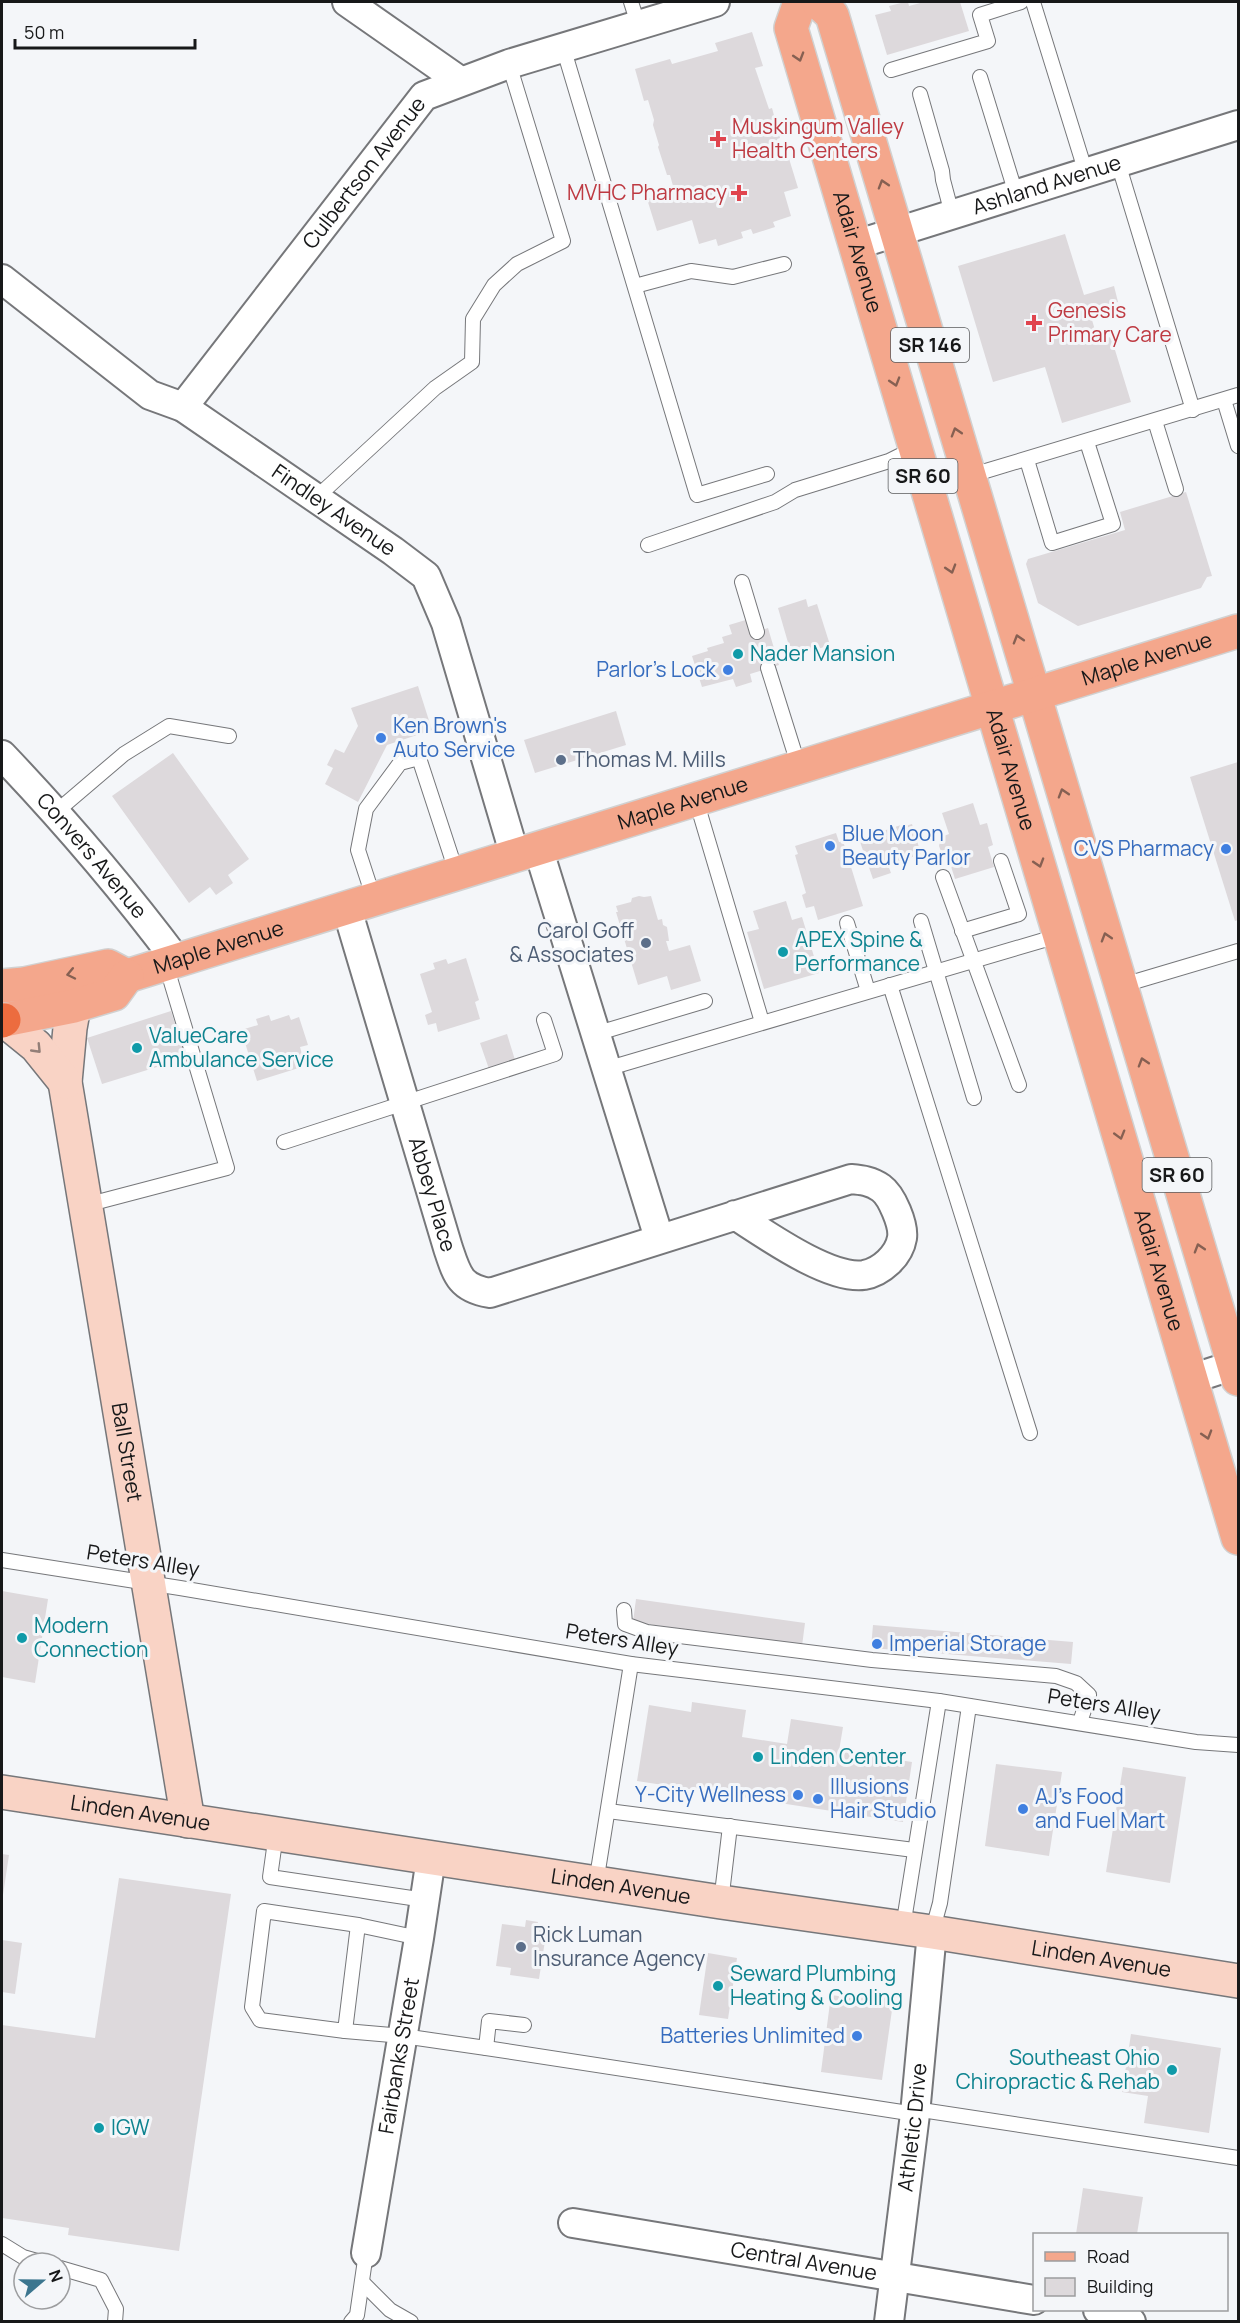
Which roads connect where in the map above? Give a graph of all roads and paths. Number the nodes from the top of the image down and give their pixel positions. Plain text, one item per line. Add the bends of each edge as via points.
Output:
1 (347, 2) edge
2 (715, 2) edge
3 (800, 2) edge
4 (818, 2) edge
5 (1021, 2) edge
6 (1033, 2) edge
7 (635, 13) edge
8 (562, 47) junction
9 (509, 64) junction
10 (891, 70) dead end
11 (980, 77) dead end
12 (460, 81) junction
13 (920, 94) dead end
14 (1239, 125) edge
15 (1118, 163) junction
16 (1086, 172) junction
17 (1016, 194) junction
18 (952, 214) junction
19 (897, 232) junction
20 (855, 245) junction
21 (784, 264) dead end
22 (2, 279) edge
23 (635, 286) junction
24 (1239, 395) edge
25 (1224, 400) junction
26 (183, 407) junction
27 (1193, 410) junction
28 (1155, 421) junction
29 (1087, 442) junction
30 (1239, 446) edge
31 (915, 448) junction
32 (1027, 460) junction
33 (767, 474) dead end
34 (969, 476) junction
35 (1176, 489) dead end
36 (316, 498) junction
37 (648, 545) dead end
38 (742, 582) dead end
39 (1239, 631) edge
40 (757, 632) dead end
41 (768, 668) dead end
42 (1034, 695) junction
43 (992, 707) junction
44 (229, 735) dead end
45 (2, 755) edge
46 (799, 767) junction
47 (696, 800) junction
48 (56, 812) junction
49 (527, 852) junction
50 (1001, 861) dead end
51 (457, 874) junction
52 (943, 877) dead end
53 (361, 905) junction
54 (921, 921) dead end
55 (847, 923) dead end
56 (962, 931) junction
57 (1061, 935) junction
58 (1239, 951) edge
59 (973, 960) junction
60 (172, 963) junction
61 (936, 971) junction
62 (126, 976) junction
63 (890, 985) junction
64 (2, 986) edge
65 (1120, 986) junction
66 (868, 991) junction
67 (705, 1001) dead end
68 (74, 1006) junction
69 (544, 1020) dead end
70 (3, 1021) edge
71 (762, 1022) junction
72 (595, 1034) junction
73 (606, 1069) junction
74 (65, 1082) junction
75 (1018, 1084) dead end
76 (974, 1098) dead end
77 (405, 1103) junction
78 (284, 1142) dead end
79 (86, 1205) junction
80 (735, 1215) junction
81 (659, 1238) junction
82 (1226, 1301) edge
83 (1237, 1368) edge
84 (1191, 1379) junction
85 (1030, 1432) dead end
86 (1239, 1538) edge
87 (2, 1560) edge
88 (149, 1583) junction
89 (624, 1610) dead end
90 (631, 1664) junction
91 (939, 1701) junction
92 (969, 1706) junction
93 (1080, 1722) junction
94 (1239, 1745) edge
95 (2, 1792) edge
96 (608, 1811) junction
97 (188, 1821) junction
98 (730, 1826) junction
99 (276, 1834) junction
100 (914, 1850) junction
101 (430, 1858) junction
102 (596, 1883) junction
103 (425, 1900) junction
104 (721, 1902) junction
105 (358, 1925) junction
106 (917, 1930) junction
107 (419, 1938) junction
108 (1239, 1981) edge
109 (524, 2025) dead end
110 (345, 2031) junction
111 (403, 2036) junction
112 (486, 2048) junction
113 (915, 2111) junction
114 (1239, 2158) edge
115 (573, 2223) dead end
116 (366, 2253) joint
117 (72, 2272) edge
118 (895, 2278) junction
119 (363, 2283) junction
120 (1033, 2300) edge
121 (1106, 2311) edge
122 (116, 2322) edge
123 (351, 2322) edge
124 (411, 2322) edge
125 (889, 2322) edge
126 (1131, 2322) edge

1 - 12 street
2 - 7 street, Culbertson Avenue
3 -> 20 main road, Adair Avenue / SR 60 via 791,28
19 -> 4 main road, Adair Avenue / SR 146 via 832,15
5 - 10 lane via 980,15 988,41
6 - 16 lane
7 - 8 street, Culbertson Avenue
8 - 9 street, Culbertson Avenue
8 - 23 lane
9 - 12 street, Culbertson Avenue
9 - 36 lane via 563,241 517,264 494,285 473,319 472,362 435,388
11 - 17 lane
12 - 26 street, Culbertson Avenue via 424,96
13 - 18 lane
14 - 15 street, Ashland Avenue
15 - 16 street, Ashland Avenue
15 - 27 lane
16 - 17 street, Ashland Avenue
17 - 18 street, Ashland Avenue
18 - 19 street, Ashland Avenue
19 - 20 street, Ashland Avenue
34 -> 19 main road, Adair Avenue / SR 146
20 -> 31 main road, Adair Avenue / SR 60
21 - 23 lane via 733,277 691,271
22 - 26 street, Findley Avenue via 150,395
23 - 33 lane via 697,495
24 - 25 lane
25 - 27 lane
25 - 30 lane
26 - 36 street, Findley Avenue
27 - 28 lane
28 - 29 lane
28 - 35 lane
29 - 32 lane
29 - 32 lane via 1113,524 1052,543
31 - 37 lane via 889,461 795,490 775,502
31 -> 43 main road, Adair Avenue / SR 60
32 - 34 lane
42 -> 34 main road, Adair Avenue / SR 146
36 - 49 street, Findley Avenue via 426,576
38 - 40 lane
39 - 42 main road, Maple Avenue
41 - 46 lane
42 - 43 main road, Maple Avenue
65 -> 42 main road, Adair Avenue / SR 60
43 - 46 main road, Maple Avenue
43 -> 57 main road, Adair Avenue / SR 60
44 - 48 lane via 170,726 124,754
45 - 48 street, Convers Avenue
46 - 47 main road, Maple Avenue
47 - 49 main road, Maple Avenue
47 - 71 lane
48 - 60 street, Convers Avenue via 149,924
49 - 51 main road, Maple Avenue
49 - 72 street
50 - 56 lane via 1018,914
51 - 53 main road, Maple Avenue
51 - 53 lane via 419,758 400,763 366,809 358,850
52 - 56 lane
53 - 60 main road, Maple Avenue
53 - 77 street, Abbey Place
54 - 61 lane
55 - 66 lane
56 - 59 lane
57 - 59 lane
57 -> 84 main road, Adair Avenue / SR 60
58 - 65 lane
59 - 61 lane
59 - 75 lane
60 - 62 main road, Maple Avenue
60 - 79 lane via 227,1168
61 - 63 lane
61 - 76 lane
62 -> 64 main road via 108,966
62 - 68 main road via 114,994
63 - 66 lane
63 - 85 lane
82 -> 65 main road, Adair Avenue / SR 60
66 - 71 lane
67 - 72 lane
68 - 70 main road
68 - 74 main road, Ball Street
69 - 77 lane via 555,1054
70 -> 74 main road, Ball Street via 36,1046
71 - 73 lane
72 - 73 street
73 - 81 street
74 - 79 main road, Ball Street
77 - 78 lane
77 - 81 street, Abbey Place via 458,1275 474,1290 490,1293
79 - 88 main road, Ball Street
80 - 80 street, Abbey Place via 796,1254 839,1272 863,1275 882,1269 902,1237 897,1211 883,1190 868,1181 850,1179
80 - 81 street, Abbey Place
82 - 83 main road, Adair Avenue / SR 60
83 - 84 street
84 -> 86 main road, Adair Avenue / SR 60
87 - 88 lane, Peters Alley
88 - 90 lane, Peters Alley
88 - 97 main road, Ball Street
89 - 93 lane via 625,1624 647,1632 872,1660 1056,1676 1076,1683 1089,1695
90 - 91 lane, Peters Alley
90 - 96 lane
91 - 92 lane, Peters Alley
91 - 100 lane
92 - 93 lane, Peters Alley
92 - 106 lane via 940,1903
93 - 94 lane, Peters Alley via 1196,1742
95 - 97 main road, Linden Avenue
96 - 98 lane
96 - 102 lane
97 - 99 main road, Linden Avenue
98 - 100 lane
98 - 104 lane
99 - 101 main road, Linden Avenue
99 - 103 lane via 270,1877
100 - 106 lane
101 - 102 main road, Linden Avenue
101 - 103 street, Fairbanks Street
102 - 104 main road, Linden Avenue
103 - 107 street, Fairbanks Street
104 - 106 main road, Linden Avenue
105 - 107 lane
105 - 110 lane
105 - 110 lane via 264,1911 252,2007 260,2020
106 - 108 main road, Linden Avenue
106 - 113 street, Athletic Drive
107 - 111 street, Fairbanks Street
109 - 112 lane via 489,2021
110 - 111 lane
111 - 112 lane
111 - 116 street, Fairbanks Street
112 - 113 lane
113 - 114 lane
113 - 118 street, Athletic Drive
115 - 118 street, Central Avenue
116 - 119 lane
117 - 122 lane via 101,2280 116,2309
118 - 120 street, Central Avenue
118 - 125 street, Athletic Drive
119 - 123 lane via 357,2315
119 - 124 lane via 390,2310
121 - 126 street

